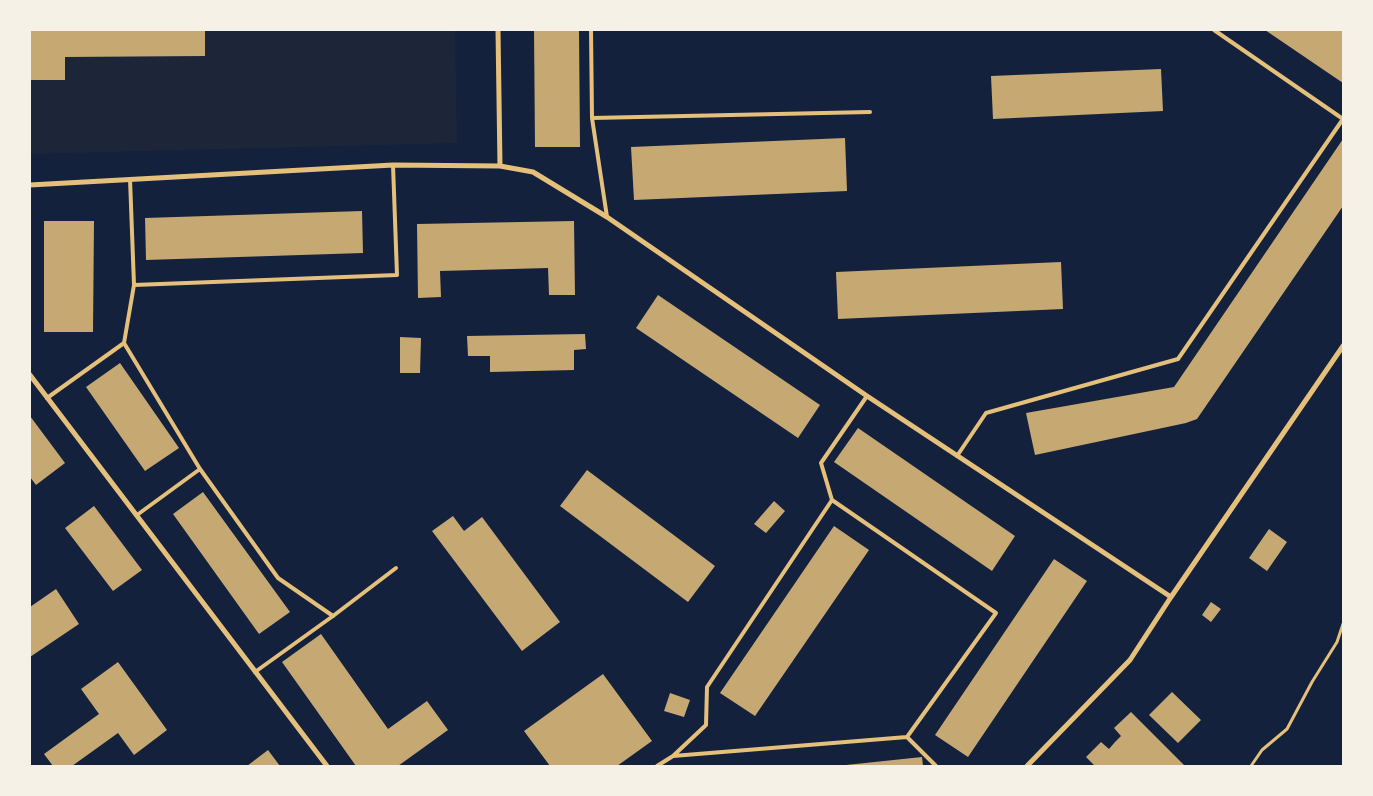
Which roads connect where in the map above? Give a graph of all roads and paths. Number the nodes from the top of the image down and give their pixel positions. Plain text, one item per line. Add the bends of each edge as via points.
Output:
1 (498, 30) edge
2 (591, 30) edge
3 (1214, 30) edge
4 (870, 112) dead end
5 (592, 118) junction
6 (1343, 120) edge
7 (393, 165) junction
8 (500, 166) junction
9 (130, 179) junction
10 (30, 185) edge
11 (606, 217) junction
12 (134, 285) junction
13 (124, 343) junction
14 (1343, 346) edge
15 (30, 375) edge
16 (867, 396) junction
17 (47, 398) junction
18 (957, 456) junction
19 (200, 469) junction
20 (832, 500) junction
21 (137, 515) junction
22 (396, 568) dead end
23 (1171, 597) junction
24 (333, 616) junction
25 (1343, 624) edge
26 (255, 672) junction
27 (907, 737) junction
28 (673, 756) junction
29 (327, 766) edge
30 (657, 766) edge
31 (936, 766) edge
32 (1027, 766) edge
33 (1251, 766) edge

1 - 8 street
2 - 5 lane
3 - 6 lane
4 - 5 lane
5 - 11 lane
6 - 18 lane via 1178,359 986,413
7 - 8 street
7 - 9 street
7 - 12 lane via 397,275
8 - 11 street via 533,172
9 - 10 street
9 - 12 lane
11 - 16 street
12 - 13 lane
13 - 17 lane
13 - 19 lane
14 - 23 street
15 - 17 street
16 - 18 street
16 - 20 lane via 820,462
17 - 21 street
18 - 23 street
19 - 21 lane
19 - 24 lane via 278,578
20 - 27 lane via 996,613
20 - 28 lane via 706,687 706,725
21 - 26 street
22 - 24 lane
23 - 32 street via 1130,660
24 - 26 lane
25 - 33 path via 1337,642 1287,729 1262,750
26 - 29 street
27 - 28 lane
27 - 31 lane
28 - 30 lane

